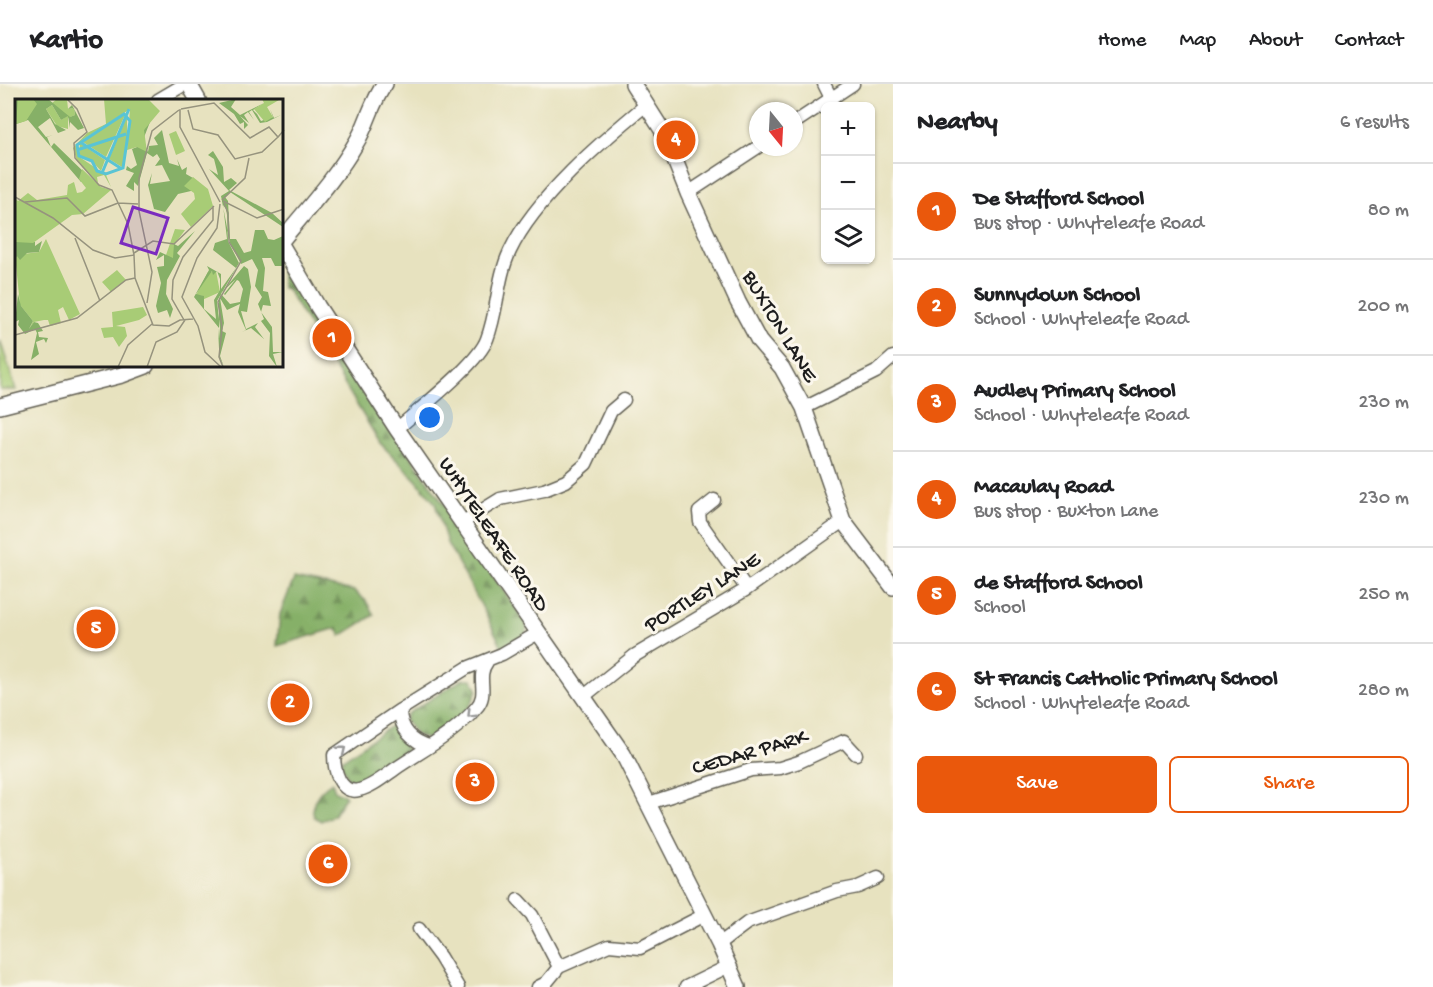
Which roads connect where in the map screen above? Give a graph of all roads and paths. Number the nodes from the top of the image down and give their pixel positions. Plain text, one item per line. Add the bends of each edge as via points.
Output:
1 (187, 84) edge
2 (385, 84) edge
3 (633, 84) edge
4 (824, 84) edge
5 (853, 84) edge
6 (831, 98) junction
7 (160, 99) edge
8 (197, 99) edge
9 (647, 104) junction
10 (803, 117) edge
11 (749, 153) edge
12 (688, 193) junction
13 (284, 237) edge
14 (284, 249) edge
15 (893, 357) edge
16 (141, 368) edge
17 (624, 400) dead end
18 (0, 406) edge
19 (804, 408) junction
20 (397, 429) junction
21 (714, 500) dead end
22 (843, 521) junction
23 (464, 522) junction
24 (893, 586) edge
25 (747, 589) junction
26 (538, 633) junction
27 (487, 662) junction
28 (583, 697) junction
29 (400, 710) junction
30 (430, 746) junction
31 (856, 754) dead end
32 (649, 802) junction
33 (878, 878) dead end
34 (518, 900) dead end
35 (704, 915) junction
36 (419, 929) dead end
37 (719, 944) junction
38 (729, 966) junction
39 (559, 967) junction
40 (458, 987) edge
41 (538, 987) edge
42 (686, 987) edge
43 (738, 987) edge

1 - 7 street
1 - 8 street
2 - 13 street via 345,161
3 - 9 street, BUXTON LANE
4 - 6 street
5 - 6 street
6 - 10 street
9 - 12 street, BUXTON LANE via 664,133
9 - 20 street via 609,135 528,222 510,250 493,321 480,353
11 - 12 street
12 - 19 street, BUXTON LANE via 759,341 782,368
14 - 20 street, WHYTELEAFE ROAD
15 - 19 street via 876,372
16 - 18 street
17 - 23 street via 611,411 586,464 566,481 500,500
19 - 22 street, BUXTON LANE
20 - 23 street, WHYTELEAFE ROAD
21 - 25 street via 699,512 700,522
22 - 24 street, BUXTON LANE
22 - 25 street, PORTLEY LANE
23 - 26 street, WHYTELEAFE ROAD
25 - 28 street, PORTLEY LANE via 634,656
26 - 27 street, WHYTELEAFE ROAD
26 - 28 street, WHYTELEAFE ROAD
27 - 29 street, WHYTELEAFE ROAD via 467,668
27 -> 30 street, WHYTELEAFE ROAD via 481,674 483,698 477,707
28 - 32 street, WHYTELEAFE ROAD via 623,754
29 - 30 street via 403,727 410,736 417,743
30 -> 29 street, WHYTELEAFE ROAD via 359,790 348,790 341,784 334,755
31 - 32 street, CEDAR PARK via 844,741 780,768 751,770
32 - 35 street, WHYTELEAFE ROAD
33 - 37 street via 747,923
34 - 39 street via 532,915
35 - 37 street, WHYTELEAFE ROAD
35 - 39 street via 640,948 609,945
36 - 40 street
37 - 38 street, WHYTELEAFE ROAD
38 - 42 street
38 - 43 street, WHYTELEAFE ROAD
39 - 41 street

